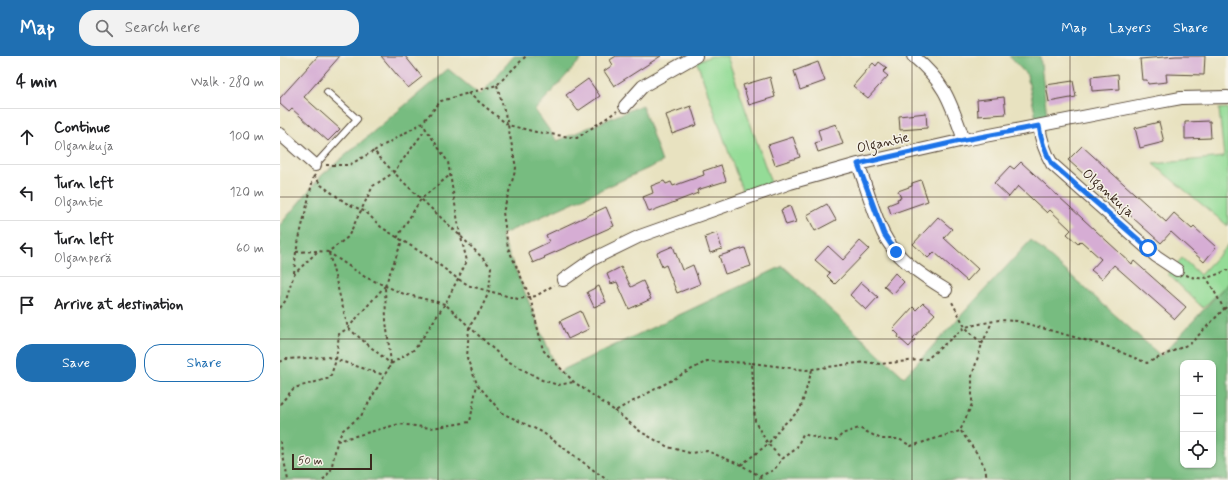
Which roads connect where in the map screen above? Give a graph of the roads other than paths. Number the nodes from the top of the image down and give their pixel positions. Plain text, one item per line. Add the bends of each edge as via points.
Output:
1 (696, 56) edge
2 (913, 56) edge
3 (327, 92) dead end
4 (1228, 98) edge
5 (625, 106) road end
6 (1039, 126) junction
7 (280, 134) edge
8 (964, 140) junction
9 (858, 164) junction
10 (313, 169) joint
11 (1177, 270) road end
12 (564, 280) road end
13 (946, 290) road end

1 - 5 street via 643,86
2 - 8 street via 937,79 950,98
3 - 10 lane via 357,119
4 - 6 street, Olgantie via 1181,98
6 - 8 street, Olgantie
6 - 11 street, Olgankuja via 1052,164 1156,256
7 - 10 street
8 - 9 street, Olgantie
9 - 12 street, Olgantie via 790,183 640,236 593,259
9 - 13 street via 884,234 896,252 923,276

